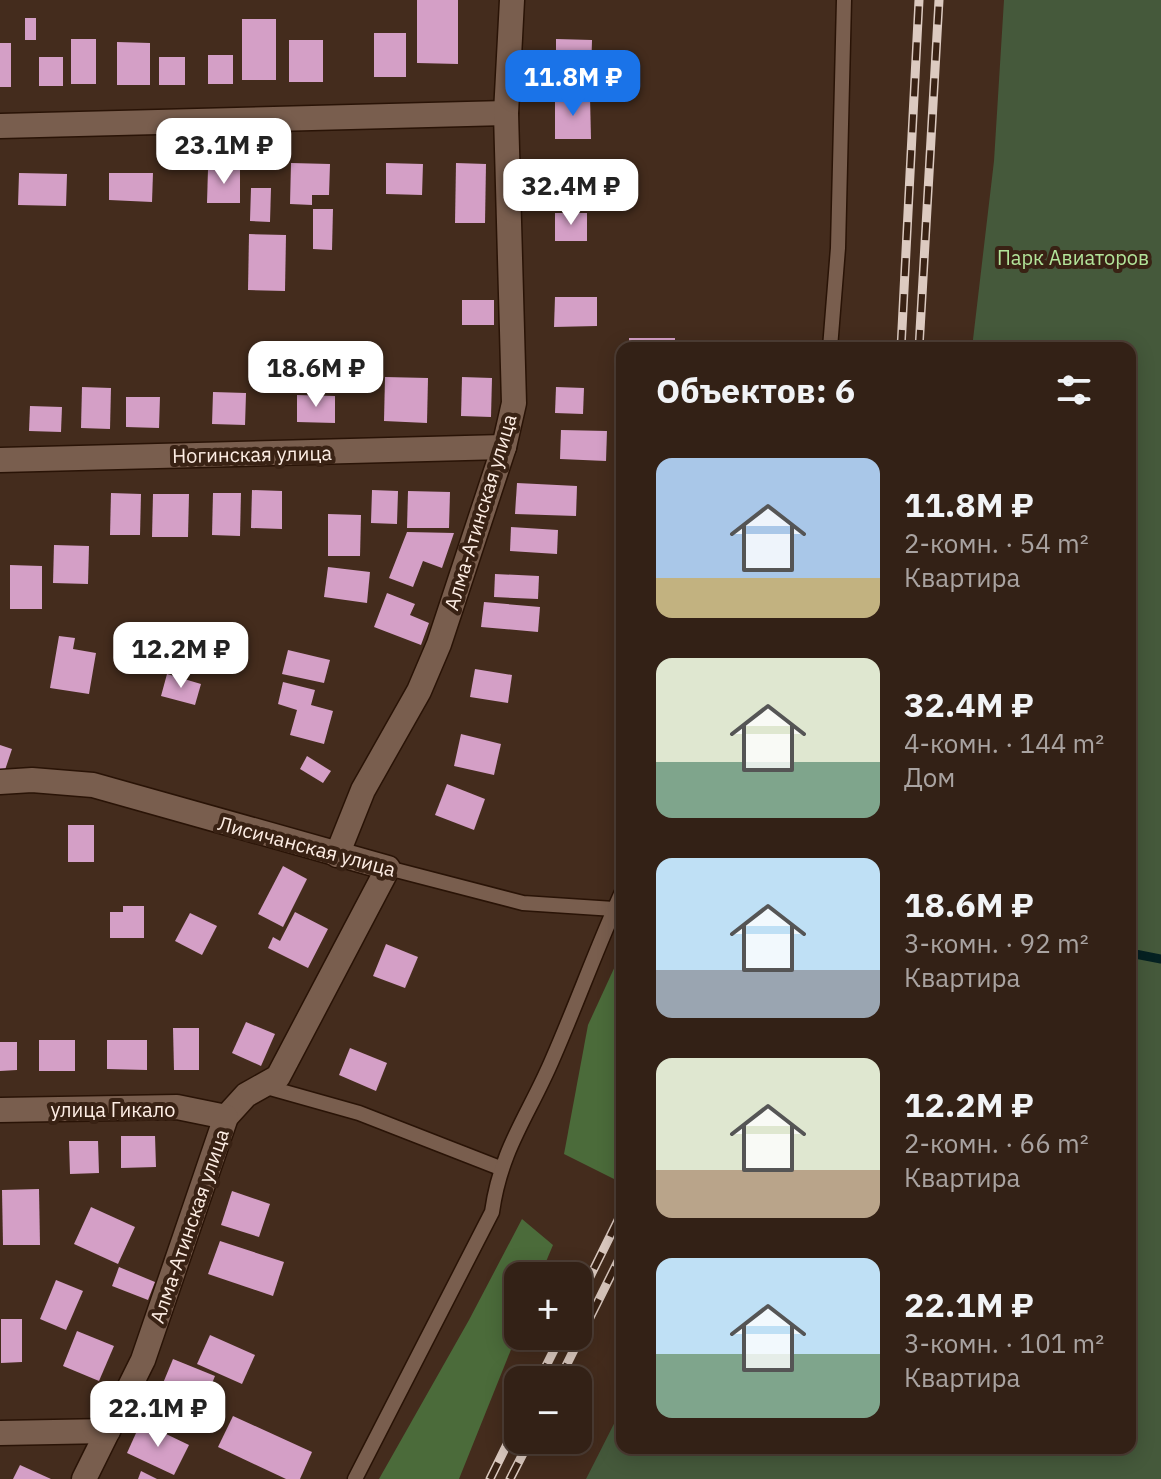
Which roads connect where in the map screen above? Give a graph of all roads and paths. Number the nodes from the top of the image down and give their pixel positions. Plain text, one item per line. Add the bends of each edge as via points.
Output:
1 (512, 0) edge
2 (844, 0) edge
3 (506, 113) junction
4 (0, 126) edge
5 (830, 342) edge
6 (504, 447) junction
7 (0, 460) edge
8 (0, 782) edge
9 (337, 855) junction
10 (388, 868) junction
11 (616, 905) edge
12 (614, 909) junction
13 (261, 1086) junction
14 (0, 1110) edge
15 (226, 1117) junction
16 (500, 1168) junction
17 (108, 1431) junction
18 (0, 1433) edge
19 (84, 1479) edge
20 (355, 1479) edge

1 - 3 street, Алма-Атинская улица
2 - 5 lane
3 - 4 street
3 - 6 street, Алма-Атинская улица via 514,403
6 - 7 street, Ногинская улица
6 - 9 street, Алма-Атинская улица via 439,644 363,790
8 - 9 street, Лисичанская улица via 93,785
9 - 10 street, Лисичанская улица
10 - 12 lane, Лисичанская улица via 523,903
10 - 13 street, Алма-Атинская улица via 278,1077
11 - 12 lane
12 - 16 lane via 552,1061
13 - 15 street, Алма-Атинская улица
13 - 16 lane via 359,1113
14 - 15 street, улица Гикало via 177,1107
15 - 17 street, Алма-Атинская улица via 143,1360
16 - 20 lane via 492,1212
17 - 18 street
17 - 19 street, Алма-Атинская улица

